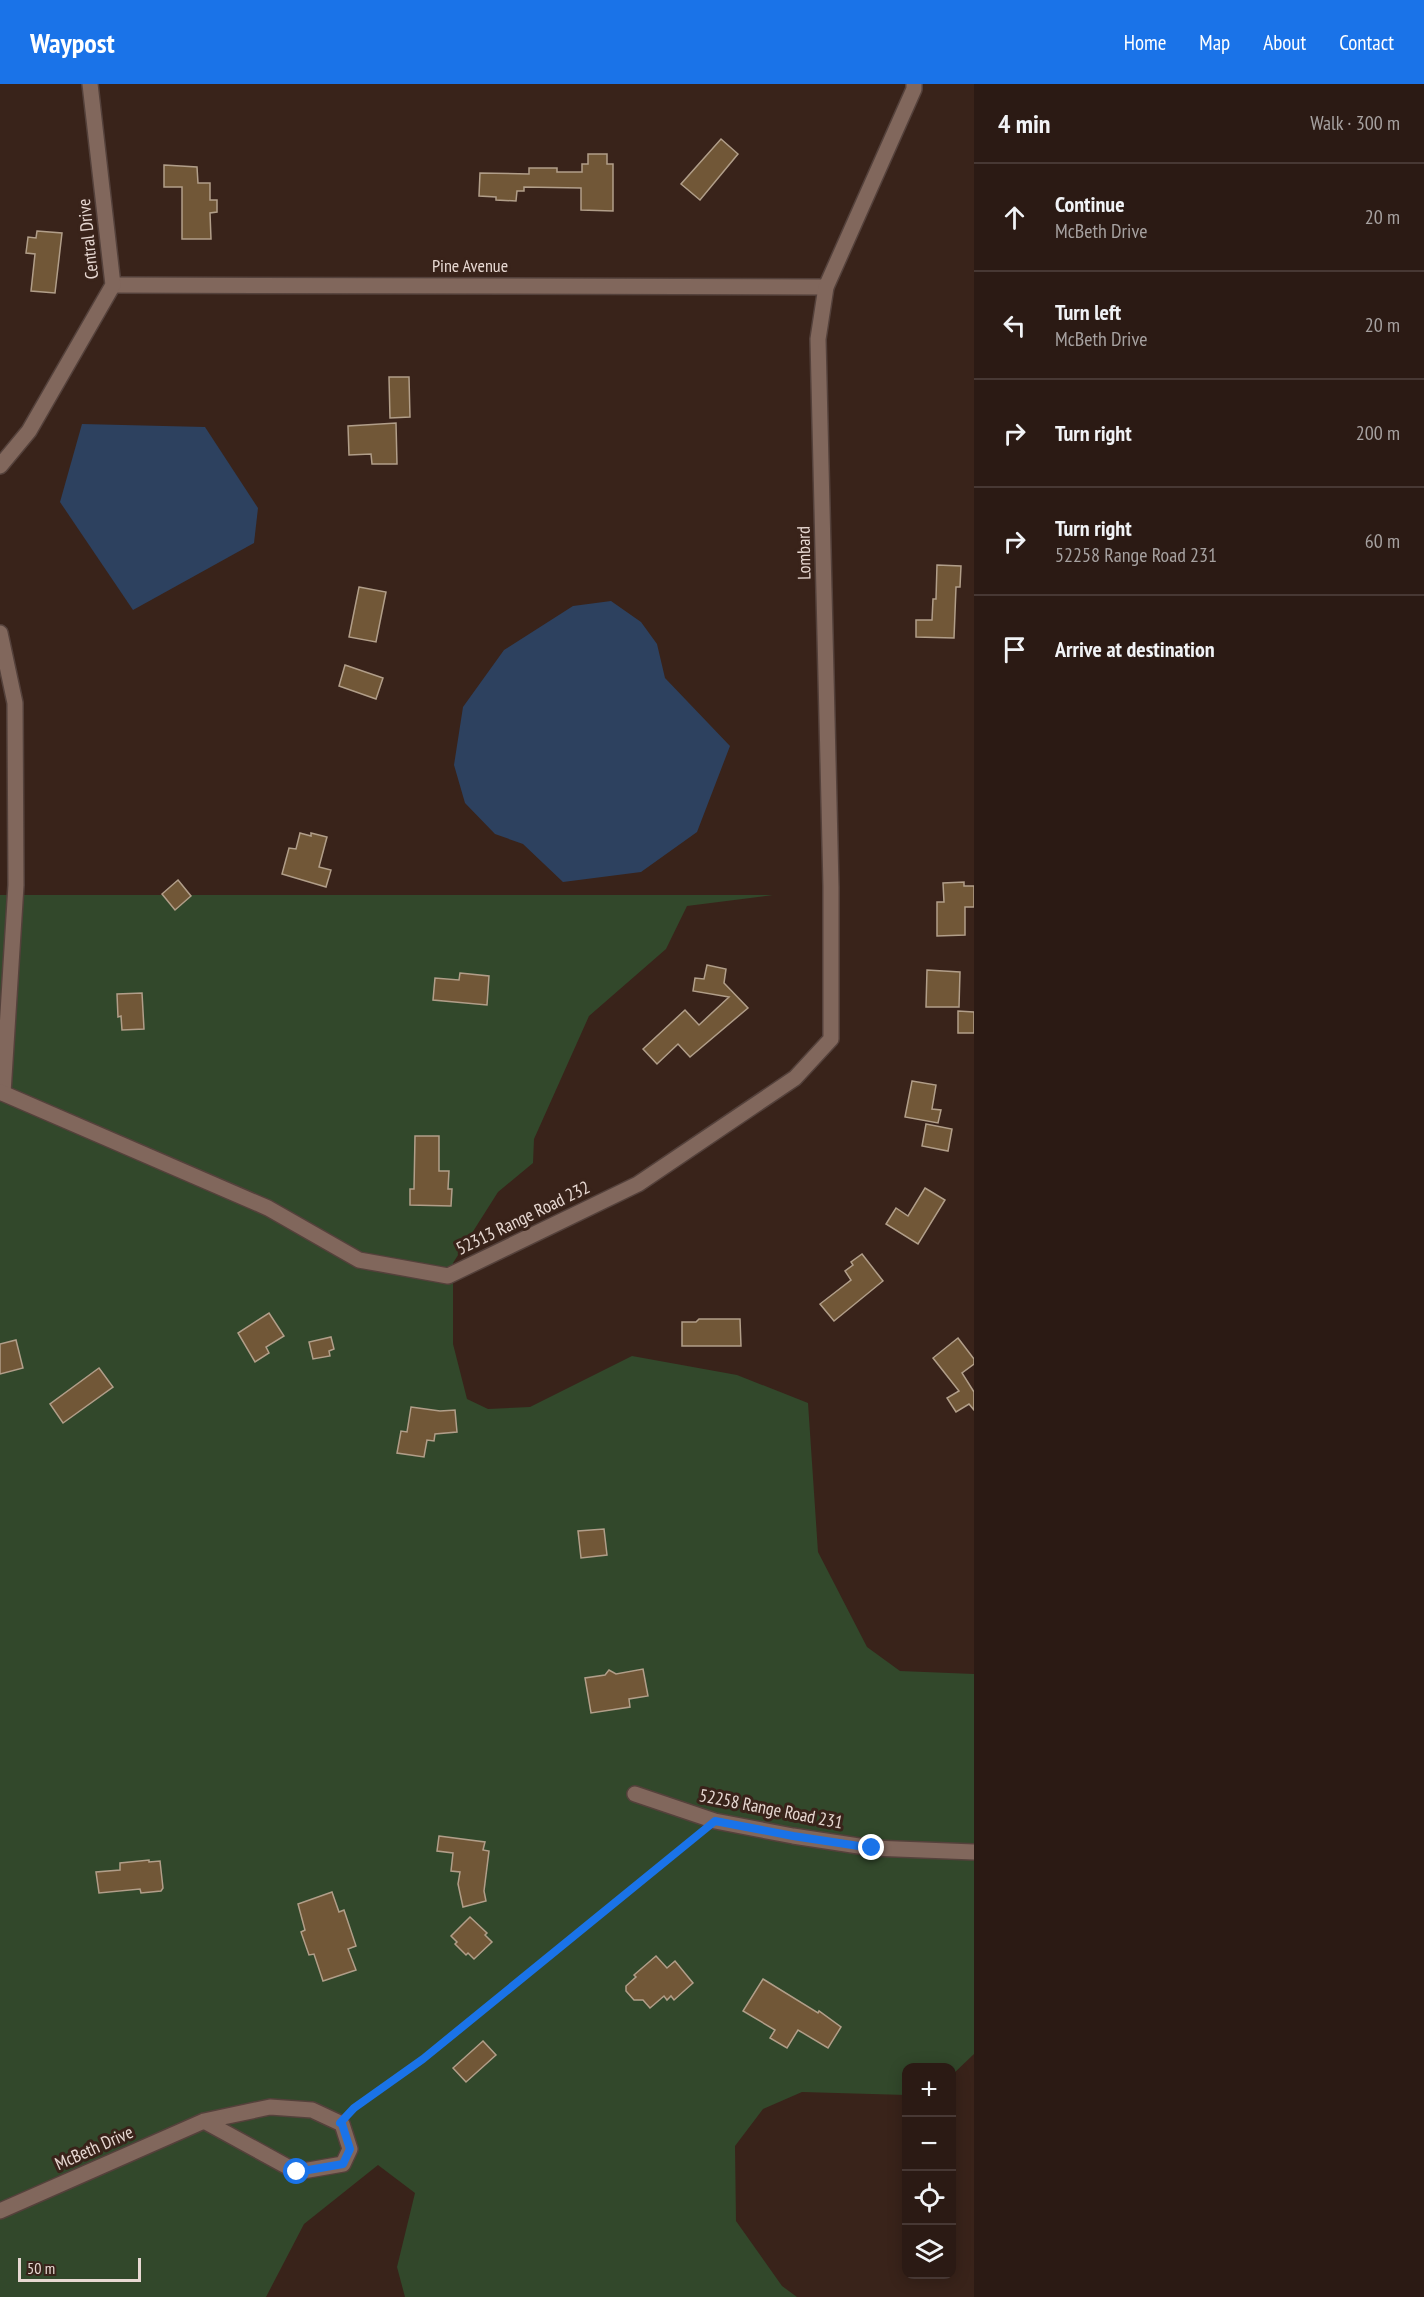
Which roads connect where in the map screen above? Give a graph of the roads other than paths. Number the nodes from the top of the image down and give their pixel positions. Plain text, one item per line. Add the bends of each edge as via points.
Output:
1 (90, 84) edge
2 (914, 84) edge
3 (113, 285) junction
4 (826, 287) junction
5 (0, 466) edge
6 (0, 633) edge
7 (831, 1040) joint
8 (1, 1093) edge
9 (635, 1794) dead end
10 (974, 1852) edge
11 (204, 2121) junction
12 (0, 2211) edge

1 - 3 street, Central Drive
2 - 4 street, Lombard
3 - 4 street, Pine Avenue
3 - 5 street, Central Drive via 29,431
4 - 7 street, Lombard via 818,339
6 - 8 street, 52313 Range Road 232 via 15,703 16,885
7 - 8 street, 52313 Range Road 232 via 795,1078 638,1184 448,1276 359,1260 268,1208
9 - 10 street, 52258 Range Road 231 via 715,1821 793,1836 872,1848
11 - 11 street, McBeth Drive via 297,2172 343,2164 350,2149 342,2124 312,2110 270,2107
11 - 12 street, McBeth Drive

